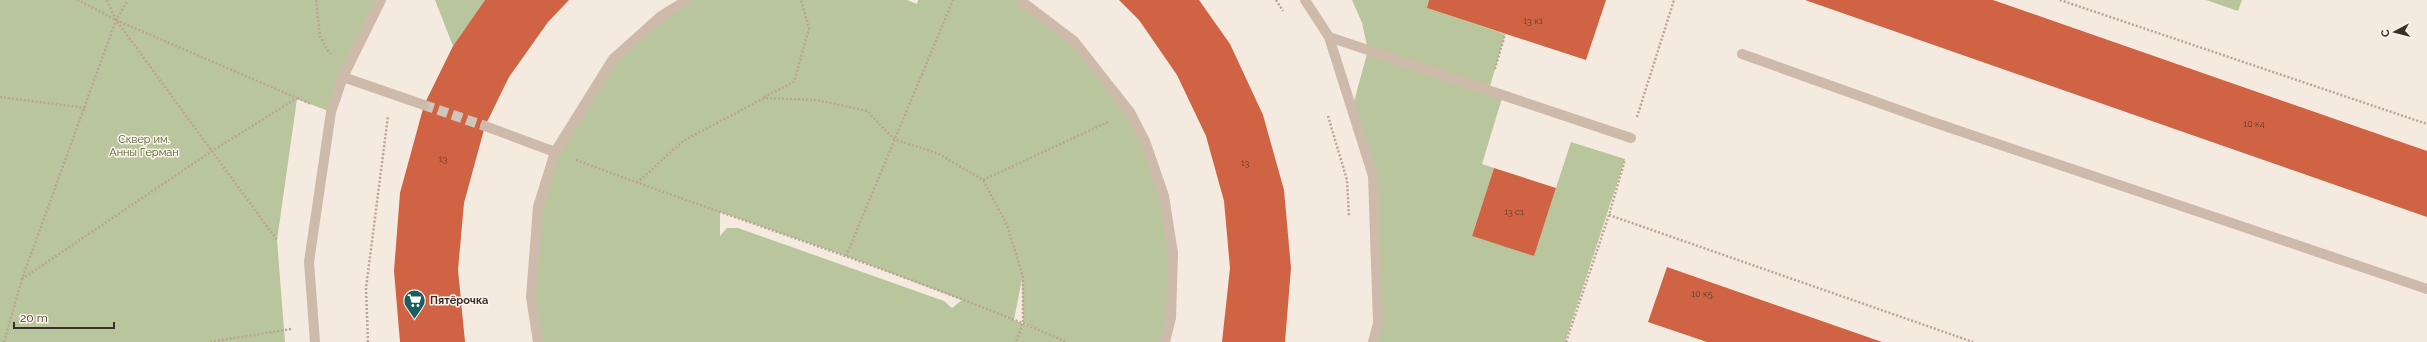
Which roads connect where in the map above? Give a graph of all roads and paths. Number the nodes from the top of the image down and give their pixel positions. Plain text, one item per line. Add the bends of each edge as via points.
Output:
1 (78, 0) edge
2 (107, 0) edge
3 (128, 0) edge
4 (316, 0) edge
5 (381, 0) edge
6 (687, 0) edge
7 (801, 0) edge
8 (953, 0) edge
9 (1020, 0) edge
10 (1276, 0) edge
11 (1305, 0) edge
12 (1674, 0) edge
13 (2060, 0) edge
14 (1285, 13) dead end
15 (116, 20) junction
16 (1505, 34) dead end
17 (1329, 37) junction
18 (1742, 54) dead end
19 (343, 77) junction
20 (1488, 90) junction
21 (391, 93) junction
22 (0, 97) edge
23 (764, 98) junction
24 (424, 105) tunnel mouth
25 (84, 108) junction
26 (1130, 112) junction
27 (1327, 113) dead end
28 (2427, 124) edge
29 (485, 126) tunnel mouth
30 (1631, 138) junction
31 (894, 139) junction
32 (212, 151) junction
33 (555, 152) junction
34 (983, 180) junction
35 (637, 183) junction
36 (1609, 215) junction
37 (1350, 218) dead end
38 (277, 240) dead end
39 (846, 256) junction
40 (22, 279) junction
41 (2427, 289) edge
42 (1023, 323) junction
43 (313, 326) junction
44 (4, 342) edge
45 (210, 342) edge
46 (314, 342) edge
47 (368, 342) edge
48 (538, 342) edge
49 (1016, 342) edge
50 (1067, 342) edge
51 (1165, 342) edge
52 (1373, 342) edge
53 (1566, 342) edge
54 (1973, 342) edge

1 - 15 path
2 - 15 path
3 - 15 path
4 - 19 path via 320,37
5 - 19 lane
6 - 33 lane via 661,16 613,59
7 - 23 path via 809,28 794,82
8 - 31 path
9 - 26 lane via 1074,41
10 - 14 path
11 - 17 lane
12 - 30 path
13 - 28 path
15 - 25 path
15 - 32 path
15 - 32 path via 297,98
16 - 20 path
17 - 20 lane
17 - 52 lane via 1373,176 1378,323
18 - 41 lane via 1927,120
19 - 21 lane
19 - 43 lane via 331,112 309,262
20 - 30 lane
21 - 24 lane
21 - 47 path via 366,288
22 - 25 path
23 - 31 path via 817,100 866,111
23 - 35 path via 683,140
25 - 40 path
26 - 34 path
26 - 51 lane via 1145,141 1164,196 1173,253 1171,318
27 - 37 path via 1347,180
29 - 33 lane
30 - 36 path
31 - 34 path via 939,154
31 - 39 path
32 - 38 path
32 - 40 path
33 - 35 path
33 - 48 lane via 538,207 531,297
34 - 42 path via 1007,225 1023,277
35 - 39 path
36 - 53 path
36 - 54 path
39 - 42 path
40 - 44 path
42 - 49 path
42 - 50 path
43 - 45 path
43 - 46 lane

